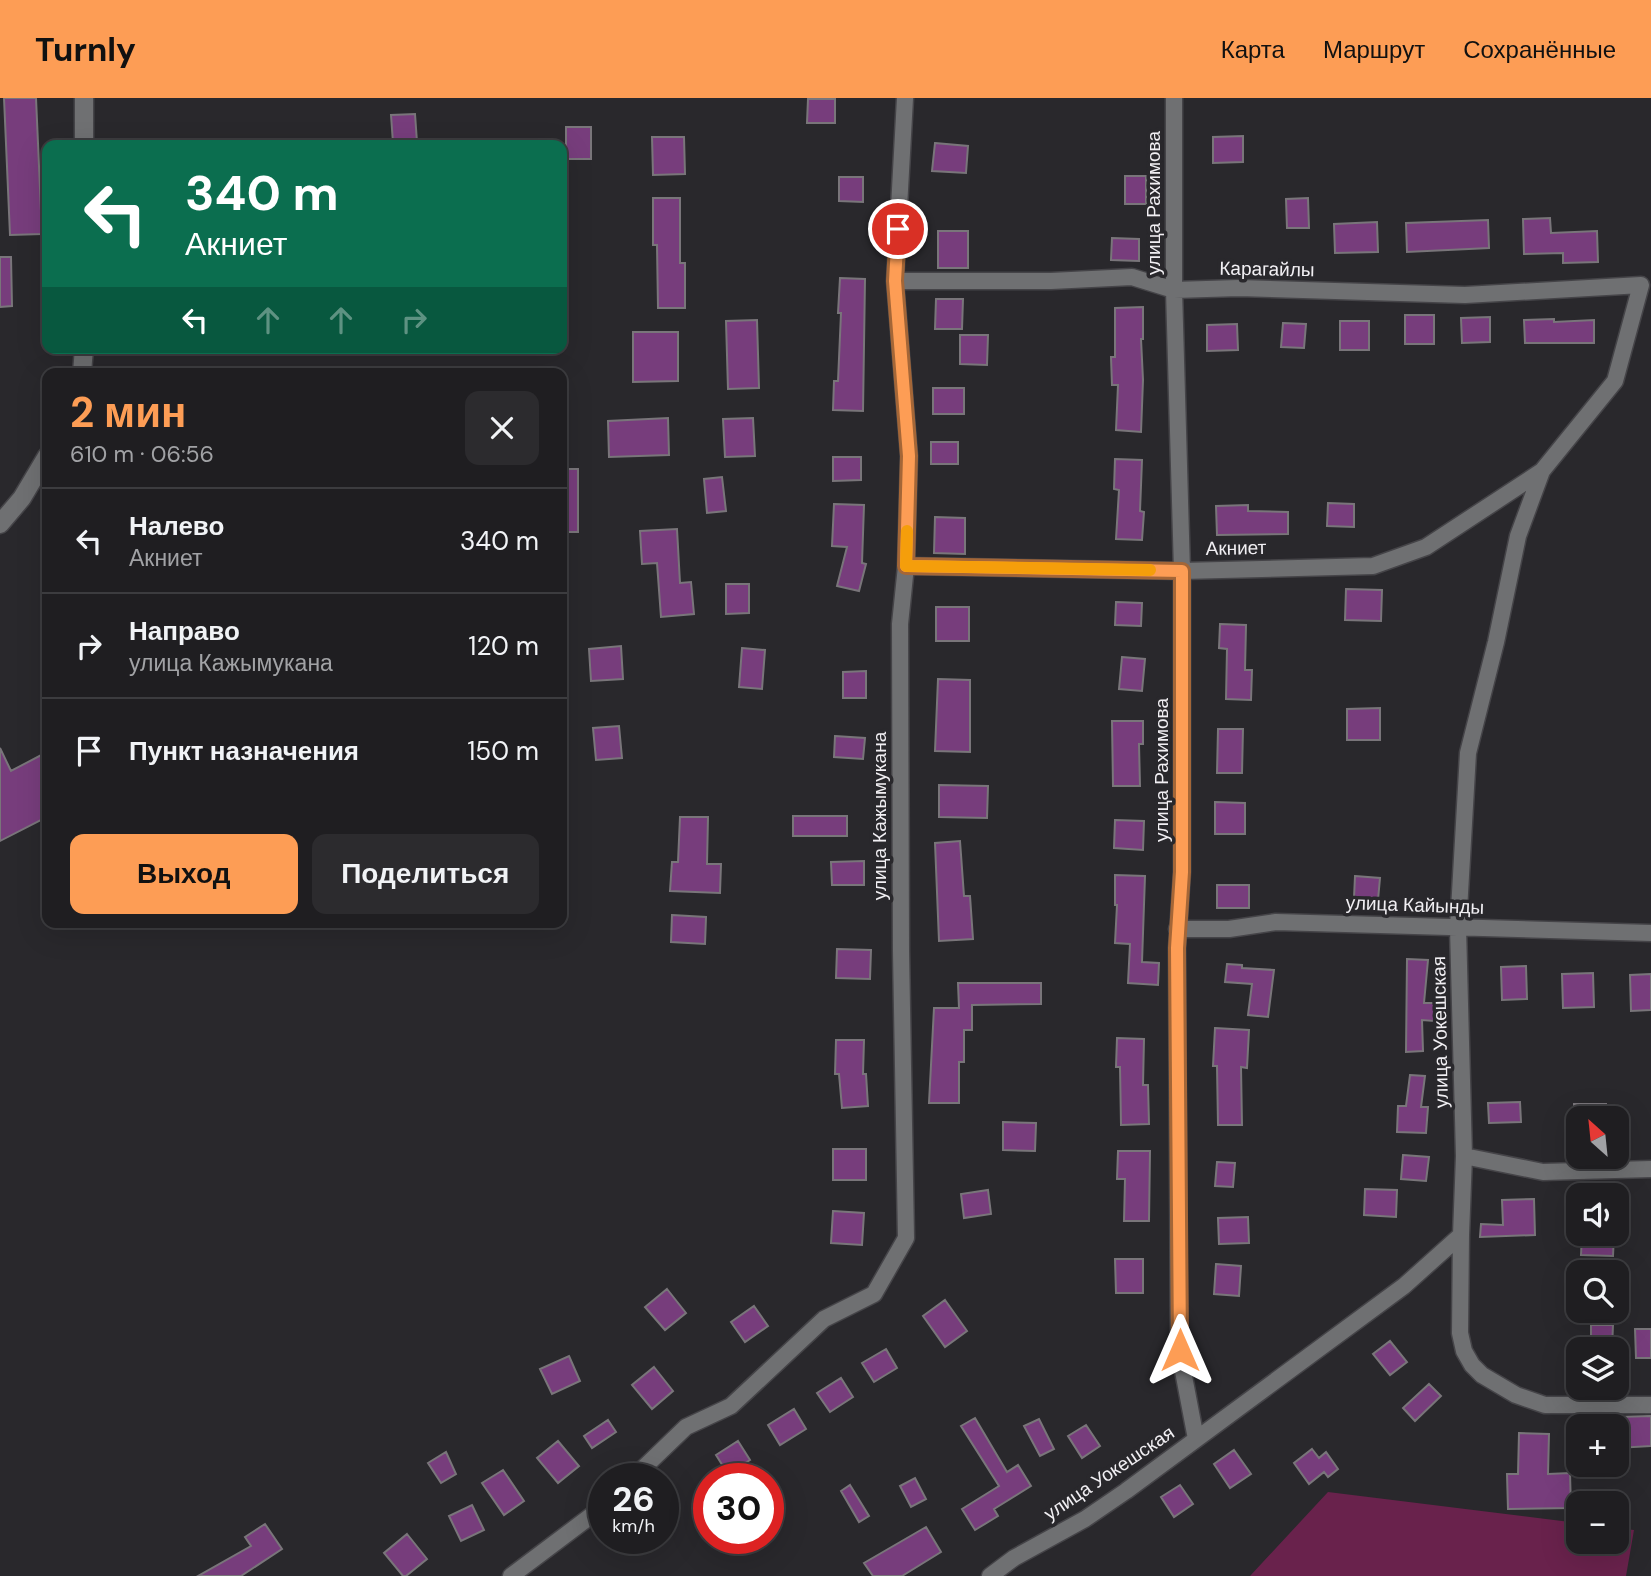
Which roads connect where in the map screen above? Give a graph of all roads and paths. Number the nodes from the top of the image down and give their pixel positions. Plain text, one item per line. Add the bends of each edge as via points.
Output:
1 (84, 98) edge
2 (905, 98) edge
3 (1174, 98) edge
4 (84, 140) edge
5 (895, 281) junction
6 (1641, 285) joint
7 (1174, 289) junction
8 (42, 464) edge
9 (1542, 471) junction
10 (0, 524) edge
11 (906, 566) junction
12 (1182, 571) junction
13 (1458, 928) junction
14 (1177, 929) junction
15 (1651, 933) edge
16 (1464, 1156) junction
17 (1651, 1169) edge
18 (1461, 1235) junction
19 (1651, 1405) edge
20 (1196, 1439) junction
21 (649, 1463) edge
22 (588, 1518) edge
23 (511, 1576) edge
24 (990, 1576) edge

1 - 4 street
2 - 5 street, улица Кажымукана
3 - 7 street, улица Рахимова
5 - 7 street, Карагайлы via 1132,277
5 - 11 street, улица Кажымукана via 909,456
6 - 7 street, Карагайлы via 1465,295
6 - 9 street, улица Уокешская via 1615,381
7 - 12 street, улица Рахимова
8 - 10 street
9 - 12 street, Акниет via 1426,547 1373,566
9 - 13 street, улица Уокешская via 1518,536 1468,753
11 - 12 street, Акниет
11 - 21 street, улица Кажымукана via 900,624 906,1238 874,1294 824,1320 731,1406 686,1427
12 - 14 street, улица Рахимова via 1182,872
13 - 14 street, улица Кайынды via 1276,922 1229,929
13 - 15 street, улица Кайынды
13 - 16 street, улица Уокешская
14 - 20 street, улица Рахимова via 1180,1350
16 - 17 street via 1543,1172
16 - 18 street, улица Уокешская
18 - 19 street via 1460,1333 1464,1351 1482,1375 1545,1405
18 - 20 street, улица Уокешская via 1404,1286
20 - 24 street, улица Уокешская via 1085,1519
22 - 23 street

